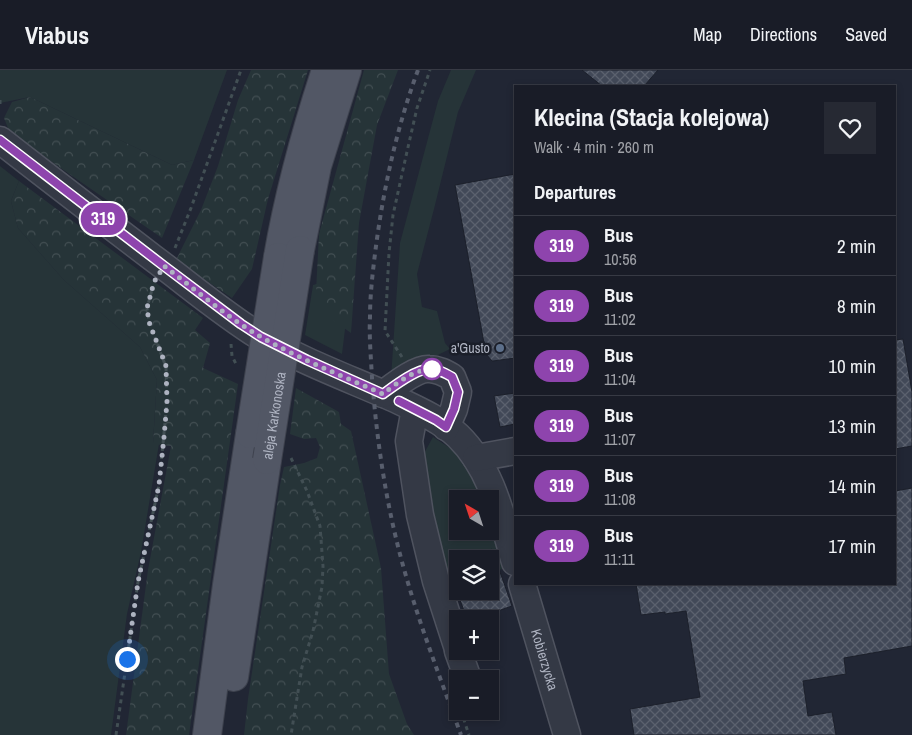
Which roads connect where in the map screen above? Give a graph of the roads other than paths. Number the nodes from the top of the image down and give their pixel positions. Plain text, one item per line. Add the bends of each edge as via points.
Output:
1 (326, 70) edge
2 (347, 70) edge
3 (0, 140) edge
4 (289, 253) junction
5 (383, 394) junction
6 (415, 409) junction
7 (446, 427) junction
8 (514, 451) edge
9 (476, 458) junction
10 (514, 559) edge
11 (522, 585) edge
12 (449, 622) edge
13 (207, 735) edge
14 (225, 735) edge
15 (566, 735) edge

1 - 4 main road, aleja Karkonoska via 293,181
2 - 4 main road, aleja Karkonoska
3 - 5 street via 261,337
4 - 13 main road, aleja Karkonoska, bridge via 250,434
4 - 14 main road, aleja Karkonoska, bridge via 278,458
5 - 6 street
5 - 7 street via 413,374 427,368 437,369 452,377 458,392
6 - 7 street
6 - 12 street via 409,441 420,515
7 - 9 street
8 - 9 street
9 - 10 street via 490,482
11 - 15 street, Kobierzycka

